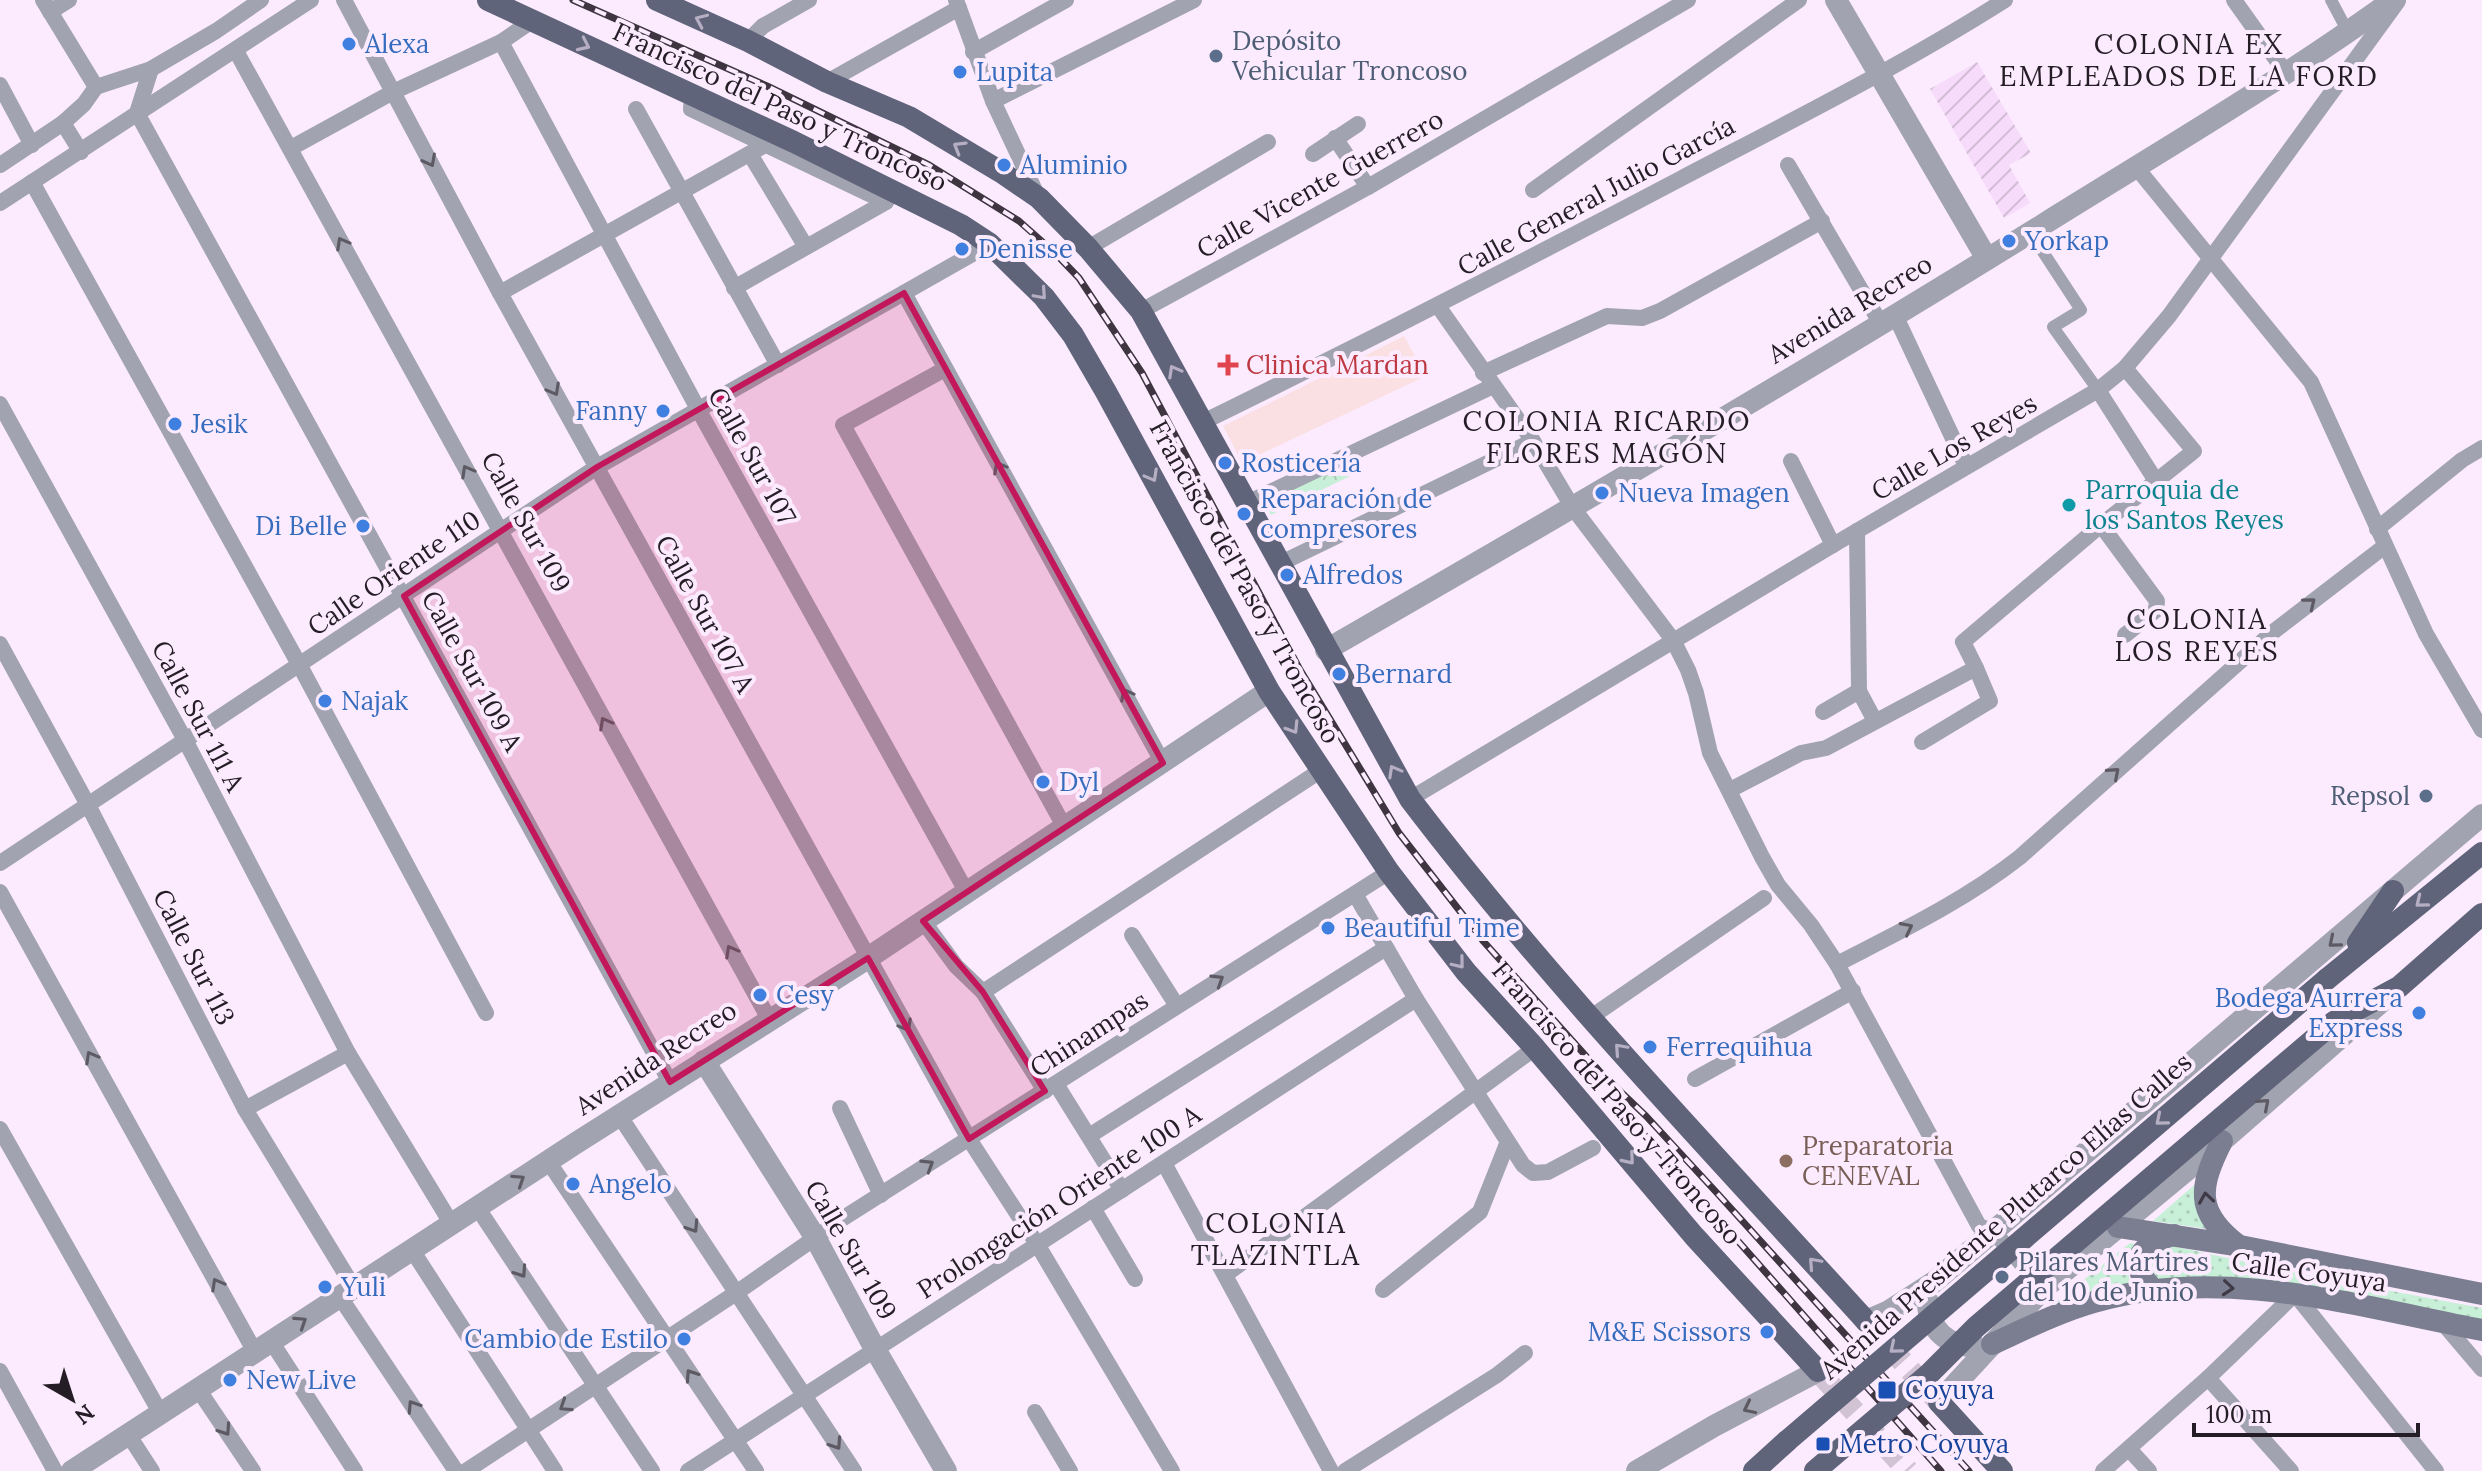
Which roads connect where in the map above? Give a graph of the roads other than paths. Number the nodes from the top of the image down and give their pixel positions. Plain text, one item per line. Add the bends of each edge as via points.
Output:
1 (69, 0) edge
2 (261, 0) edge
3 (311, 0) edge
4 (344, 0) edge
5 (488, 0) edge
6 (657, 0) edge
7 (809, 0) edge
8 (1066, 0) edge
9 (1194, 0) edge
10 (1688, 0) edge
11 (1799, 0) edge
12 (1836, 0) edge
13 (2005, 0) edge
14 (2234, 0) edge
15 (2331, 0) edge
16 (2386, 2) edge
17 (957, 4) edge
18 (46, 6) edge
19 (290, 6) edge
20 (1984, 6) edge
21 (532, 21) junction
22 (2348, 32) junction
23 (748, 41) junction
24 (501, 42) junction
25 (236, 51) junction
26 (973, 52) junction
27 (151, 69) junction
28 (1879, 73) junction
29 (2286, 73) junction
30 (827, 82) junction
31 (0, 85) edge
32 (96, 87) junction
33 (393, 92) junction
34 (692, 95) junction
35 (993, 101) junction
36 (636, 109) dead end
37 (137, 113) junction
38 (63, 123) junction
39 (1358, 124) dead end
40 (1335, 138) junction
41 (1268, 142) dead end
42 (32, 145) junction
43 (291, 148) junction
44 (758, 149) junction
45 (81, 152) junction
46 (1313, 154) dead end
47 (0, 165) edge
48 (1788, 165) dead end
49 (832, 167) junction
50 (2136, 167) junction
51 (32, 182) junction
52 (1368, 187) junction
53 (1533, 190) dead end
54 (682, 193) junction
55 (1039, 198) junction
56 (0, 203) edge
57 (1822, 221) junction
58 (2030, 232) junction
59 (605, 236) junction
60 (990, 244) junction
61 (806, 247) junction
62 (1088, 248) junction
63 (1987, 259) junction
64 (2211, 261) junction
65 (734, 288) junction
66 (500, 293) junction
67 (904, 293) junction
68 (1438, 306) junction
69 (1141, 311) junction
70 (1888, 319) junction
71 (778, 365) junction
72 (2125, 368) junction
73 (945, 369) junction
74 (1488, 379) junction
75 (2098, 390) junction
76 (0, 404) edge
77 (698, 409) junction
78 (1203, 422) junction
79 (1533, 441) junction
80 (2482, 448) edge
81 (1791, 461) dead end
82 (1966, 466) junction
83 (597, 467) junction
84 (2156, 481) junction
85 (1247, 503) junction
86 (1573, 508) junction
87 (2101, 525) junction
88 (2377, 529) junction
89 (499, 530) junction
90 (1857, 531) junction
91 (1833, 545) junction
92 (2385, 546) junction
93 (1279, 564) junction
94 (404, 596) junction
95 (2125, 635) dead end
96 (1673, 640) junction
97 (0, 644) edge
98 (1326, 650) junction
99 (300, 666) junction
100 (1976, 668) junction
101 (1269, 691) junction
102 (1859, 691) junction
103 (1823, 712) dead end
104 (1875, 721) junction
105 (2482, 730) edge
106 (185, 740) junction
107 (1922, 742) dead end
108 (1163, 763) junction
109 (1320, 771) junction
110 (1730, 790) junction
111 (1410, 799) junction
112 (88, 805) junction
113 (2482, 815) edge
114 (1065, 828) junction
115 (2482, 853) edge
116 (0, 863) edge
117 (1389, 872) junction
118 (966, 891) junction
119 (2393, 891) junction
120 (0, 892) edge
121 (1355, 894) junction
122 (1764, 898) dead end
123 (2482, 914) edge
124 (923, 921) junction
125 (1132, 935) dead end
126 (1386, 948) junction
127 (868, 958) junction
128 (1837, 964) junction
129 (2345, 964) junction
130 (2399, 987) junction
131 (1853, 991) junction
132 (983, 992) junction
133 (1416, 999) junction
134 (1177, 1006) junction
135 (486, 1013) dead end
136 (1591, 1017) junction
137 (769, 1019) junction
138 (1535, 1048) junction
139 (348, 1053) junction
140 (704, 1061) junction
141 (1695, 1079) dead end
142 (670, 1082) junction
143 (1050, 1088) junction
144 (1475, 1092) junction
145 (840, 1108) dead end
146 (245, 1109) junction
147 (619, 1115) junction
148 (0, 1129) edge
149 (1089, 1136) junction
150 (969, 1139) junction
151 (2222, 1141) junction
152 (1507, 1144) junction
153 (1593, 1148) dead end
154 (548, 1161) junction
155 (1164, 1163) junction
156 (1122, 1190) junction
157 (881, 1195) junction
158 (477, 1207) junction
159 (1093, 1208) junction
160 (451, 1223) junction
161 (2118, 1227) junction
162 (1994, 1232) junction
163 (2176, 1235) junction
164 (815, 1237) junction
165 (1037, 1244) junction
166 (2240, 1246) junction
167 (412, 1250) junction
168 (1225, 1275) junction
169 (1135, 1279) dead end
170 (1934, 1282) junction
171 (2043, 1289) junction
172 (1383, 1290) dead end
173 (2154, 1290) junction
174 (347, 1292) junction
175 (736, 1293) junction
176 (2295, 1294) junction
177 (2482, 1294) edge
178 (1866, 1321) joint
179 (2442, 1322) junction
180 (2482, 1330) edge
181 (667, 1339) junction
182 (1992, 1344) junction
183 (263, 1347) junction
184 (875, 1349) junction
185 (1525, 1353) dead end
186 (2482, 1369) edge
187 (0, 1371) edge
188 (1818, 1371) joint
189 (2208, 1378) junction
190 (596, 1385) junction
191 (198, 1389) junction
192 (802, 1395) junction
193 (1939, 1402) joint
194 (1035, 1412) dead end
195 (161, 1414) junction
196 (529, 1429) junction
197 (128, 1434) junction
198 (735, 1440) junction
199 (2129, 1449) junction
200 (1652, 1468) edge
201 (55, 1471) edge
202 (72, 1471) edge
203 (152, 1471) edge
204 (253, 1471) edge
205 (355, 1471) edge
206 (456, 1471) edge
207 (466, 1471) edge
208 (555, 1471) edge
209 (652, 1471) edge
210 (688, 1471) edge
211 (756, 1471) edge
212 (854, 1471) edge
213 (946, 1471) edge
214 (1070, 1471) edge
215 (1172, 1471) edge
216 (1331, 1471) edge
217 (1345, 1471) edge
218 (1754, 1471) edge
219 (1815, 1471) edge
220 (2002, 1471) edge
221 (2103, 1471) edge
222 (2149, 1471) edge
223 (2291, 1471) edge
224 (2436, 1471) edge

1 - 18 street
2 - 27 street
3 - 19 street
4 - 33 street, Calle Sur 107 A
5 - 21 main road, Francisco del Paso y Troncoso
23 -> 6 main road, Francisco del Paso y Troncoso
7 - 23 street via 763,26
8 - 26 street
9 - 35 street
10 - 52 street, Calle Vicente Guerrero
11 - 53 street
12 - 28 street
13 - 20 street, Calle General Julio García
14 - 29 street
15 - 22 street
16 - 22 street, Avenida Recreo
16 - 64 street, Calle Los Reyes
17 - 26 street
17 - 30 street
18 - 32 street
19 - 25 street
20 - 28 street, Calle General Julio García via 1922,52
21 - 24 street
21 -> 34 main road, Francisco del Paso y Troncoso
22 - 29 street, Avenida Recreo
23 - 30 main road, Francisco del Paso y Troncoso
24 - 33 street
24 - 59 street, Calle Sur 107
25 - 37 street
25 - 43 street, Calle Sur 109
26 - 35 street
27 - 32 street
27 - 37 street
28 - 63 street
28 - 68 street, Calle General Julio García
29 - 50 street, Avenida Recreo
55 -> 30 main road, Francisco del Paso y Troncoso via 909,117
31 - 42 street
32 - 38 street
33 - 43 street
33 -> 66 street, Calle Sur 107 A
34 - 44 street via 691,109
34 - 49 main road, Francisco del Paso y Troncoso
35 - 55 street
36 - 54 street
37 - 45 street
37 - 94 street, Calle Sur 109 A
38 - 42 street
38 - 45 street
39 - 40 street
40 - 46 street
40 - 52 street
41 - 62 street
42 - 47 street
89 -> 43 street, Calle Sur 109
44 - 49 street
44 - 54 street
44 - 61 street
45 - 51 street
48 - 57 street
49 - 60 main road, Francisco del Paso y Troncoso via 912,199
49 - 61 street via 886,202
50 - 58 street, Avenida Recreo
50 - 64 street
51 - 56 street
51 - 99 street
52 - 69 street, Calle Vicente Guerrero
54 - 59 street
54 - 65 street
55 - 62 main road, Francisco del Paso y Troncoso
57 - 70 street
57 - 74 street via 1660,311 1642,318 1607,316
58 - 63 street, Avenida Recreo
58 - 75 street via 2081,310 2053,327
59 - 66 street
59 - 77 street, Calle Sur 107
60 - 67 street, Calle Oriente 110
60 -> 101 main road, Francisco del Paso y Troncoso via 1044,297 1073,335
61 - 65 street
62 - 69 main road, Francisco del Paso y Troncoso
63 - 70 street, Avenida Recreo
64 - 72 street, Calle Los Reyes
64 - 88 street via 2311,382
65 - 71 street
66 -> 83 street, Calle Sur 107 A
67 - 71 street, Calle Oriente 110
67 - 73 street
68 - 74 street
68 - 78 street, Calle General Julio García
78 -> 69 main road, Francisco del Paso y Troncoso
70 - 82 street
70 - 86 street, Avenida Recreo
71 - 77 street, Calle Oriente 110
72 - 75 street, Calle Los Reyes
72 - 84 street via 2194,451
108 -> 73 street
73 - 114 street via 843,425
74 - 79 street
74 - 85 street
75 - 82 street, Calle Los Reyes
75 - 84 street
76 - 106 street, Calle Sur 111 A
77 - 83 street, Calle Oriente 110
77 - 118 street, Calle Sur 107
78 - 85 main road, Francisco del Paso y Troncoso
79 - 86 street
79 - 93 street
80 - 88 street
81 - 91 street
82 - 90 street, Calle Los Reyes
83 - 89 street, Calle Oriente 110
83 - 127 street, Calle Sur 107 A
84 - 87 street
85 - 93 main road, Francisco del Paso y Troncoso
86 - 96 street
86 - 98 street, Avenida Recreo
87 - 95 street via 2157,601 2156,610
87 - 100 street via 1963,642
88 - 92 street
89 - 94 street, Calle Oriente 110
137 -> 89 street, Calle Sur 109
90 - 91 street, Calle Los Reyes
90 - 102 street
91 - 96 street, Calle Los Reyes
92 - 105 street via 2426,634
128 -> 92 street via 1986,883 2273,632
93 - 98 main road, Francisco del Paso y Troncoso
94 - 99 street, Calle Oriente 110
94 - 142 street, Calle Sur 109 A
96 - 110 street via 1696,693 1710,753
96 - 111 street, Calle Los Reyes
97 - 112 street, Calle Sur 113
111 -> 98 main road, Francisco del Paso y Troncoso
99 - 106 street, Calle Oriente 110
99 - 135 street
100 - 104 street
100 - 107 street via 1990,701
101 - 108 street, Avenida Recreo
101 -> 109 main road, Francisco del Paso y Troncoso
102 - 103 street
102 - 104 street
104 - 110 street
106 - 112 street, Calle Oriente 110
106 - 139 street, Calle Sur 111 A
108 - 114 street, Avenida Recreo
109 - 117 main road, Francisco del Paso y Troncoso
109 - 132 street
110 - 128 street via 1778,885
111 - 136 main road, Francisco del Paso y Troncoso
112 - 116 street, Calle Oriente 110
112 - 146 street, Calle Sur 113
113 - 119 street, Avenida Presidente Plutarco Elías Calles
114 - 118 street, Avenida Recreo
115 -> 129 main road, Avenida Presidente Plutarco Elías Calles
117 - 121 street, Chinampas
117 -> 138 main road, Francisco del Paso y Troncoso via 1466,972
118 - 124 street, Avenida Recreo
119 - 129 main road
119 -> 162 street, Avenida Presidente Plutarco Elías Calles
183 -> 120 street
121 - 126 street
134 -> 121 street, Chinampas
122 - 136 street
123 - 130 main road
124 - 127 street, Avenida Recreo
124 - 132 street
125 - 134 street
126 - 133 street
126 - 149 street
127 - 137 street, Avenida Recreo
127 -> 150 street, Calle Sur 107 A
128 - 131 street
129 -> 218 main road, Avenida Presidente Plutarco Elías Calles, bridge
151 -> 130 street
130 - 219 main road, bridge via 2334,1022
131 - 141 street
131 - 162 street via 1979,1226
132 - 143 street
133 - 144 street
133 - 155 street, Prolongación Oriente 100 A
134 - 143 street, Chinampas
178 -> 136 main road, Francisco del Paso y Troncoso
137 - 140 street, Avenida Recreo
138 - 144 street
138 -> 188 main road, Francisco del Paso y Troncoso via 1694,1236
139 - 146 street
139 - 160 street, Calle Sur 111 A
140 - 142 street, Avenida Recreo
140 - 164 street, Calle Sur 109
142 - 147 street, Avenida Recreo
143 - 149 street
143 - 150 street, Chinampas
144 - 152 street
144 - 168 street
145 - 157 street
146 - 174 street, Calle Sur 113
147 - 154 street, Avenida Recreo
147 -> 175 street
148 - 195 street
149 - 156 street
157 -> 150 street, Chinampas
150 - 165 street, Calle Sur 107 A
151 - 161 street
166 -> 151 main road via 2216,1225 2204,1198 2205,1178
152 - 153 street via 1533,1173 1561,1167
152 - 172 street via 1480,1212
158 -> 154 street, Avenida Recreo
154 - 181 street
155 - 156 street, Prolongación Oriente 100 A
155 - 168 street
156 - 159 street, Prolongación Oriente 100 A
157 - 164 street, Chinampas
158 - 160 street, Avenida Recreo
158 -> 190 street
159 - 165 street, Prolongación Oriente 100 A
159 - 169 street
160 - 167 street, Avenida Recreo
161 - 163 main road, Calle Coyuya
161 - 171 street
162 - 170 street, Avenida Presidente Plutarco Elías Calles
162 - 171 street
163 - 166 main road, Calle Coyuya
163 - 173 main road via 2155,1241 2138,1262 2139,1273
164 - 175 street, Chinampas
164 - 184 street, Calle Sur 109
165 - 184 street, Prolongación Oriente 100 A
165 - 215 street, Calle Sur 107 A
166 - 177 main road, Calle Coyuya
167 - 174 street, Avenida Recreo
167 - 196 street
168 - 216 street
170 - 178 street, Avenida Presidente Plutarco Elías Calles
170 - 182 street via 1928,1308 1938,1332 1959,1345
171 - 182 street
173 -> 176 main road, Calle Coyuya via 2206,1286
173 - 182 main road, Calle Coyuya via 2094,1302
183 -> 174 street, Avenida Recreo
206 -> 174 street, Calle Sur 113
175 - 181 street, Chinampas
175 - 192 street
176 - 179 main road, Calle Coyuya
176 - 189 street
176 - 224 street
179 - 180 main road, Calle Coyuya
179 - 186 street
181 - 190 street, Chinampas
198 -> 181 street
182 - 193 street
183 - 191 street, Avenida Recreo
183 - 205 street
184 - 192 street, Prolongación Oriente 100 A
184 - 213 street, Calle Sur 109
185 - 217 street
187 - 201 street
188 -> 200 street, Avenida Presidente Plutarco Elías Calles
189 - 199 street
189 - 223 street
190 -> 196 street, Chinampas
190 - 209 street
191 - 195 street, Avenida Recreo
191 -> 204 street
192 - 198 street, Prolongación Oriente 100 A
192 -> 212 street
193 - 220 main road
194 - 214 street
195 - 197 street, Avenida Recreo
196 - 207 street, Chinampas
196 - 208 street
197 - 202 street, Avenida Recreo
197 - 203 street
198 - 210 street, Prolongación Oriente 100 A
198 - 211 street
199 - 221 street
199 - 222 street

